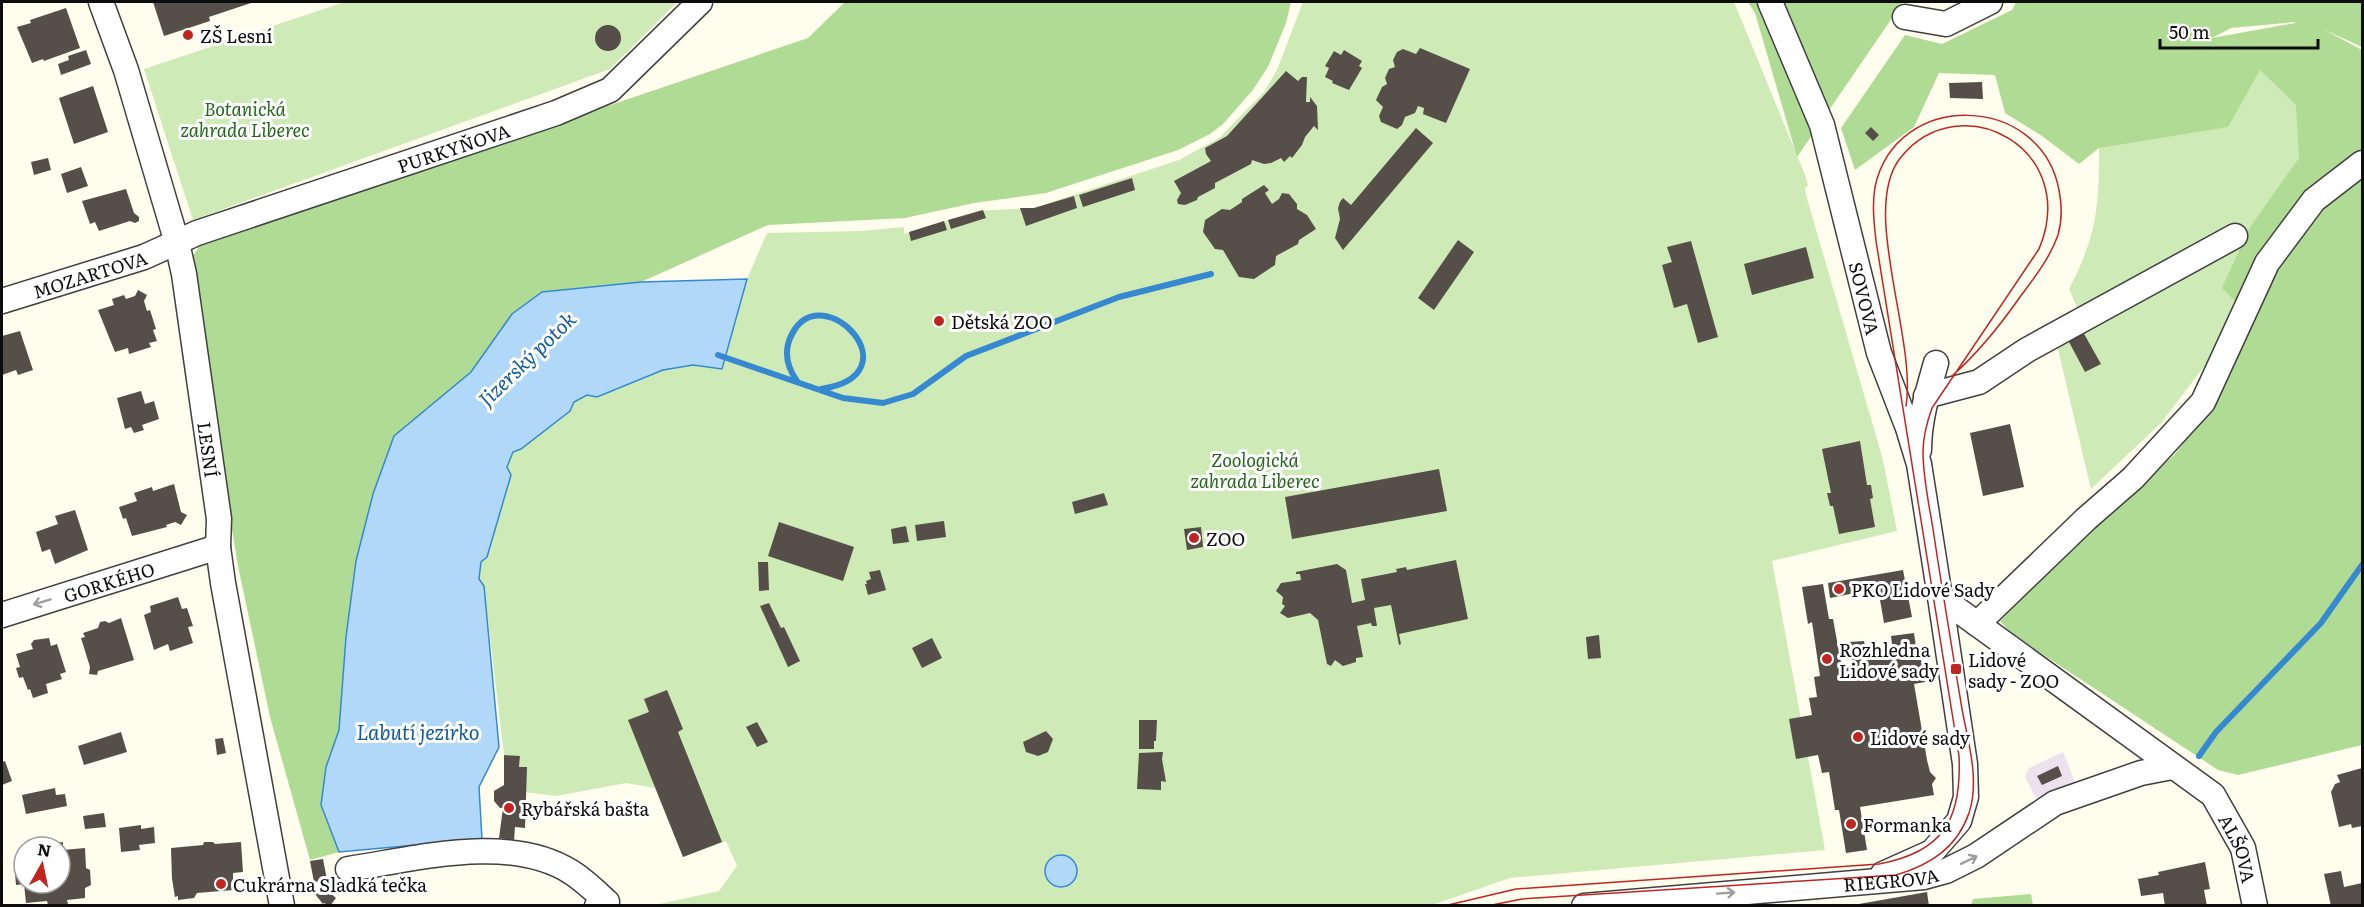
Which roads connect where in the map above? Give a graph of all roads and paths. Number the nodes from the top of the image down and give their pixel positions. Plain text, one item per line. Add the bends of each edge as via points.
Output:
1 (101, 2) edge
2 (700, 2) edge
3 (1770, 2) edge
4 (1989, 2) edge
5 (1905, 17) dead end
6 (2362, 163) edge
7 (2235, 236) dead end
8 (177, 243) junction
9 (2, 302) edge
10 (1936, 363) dead end
11 (1926, 396) junction
12 (1919, 464) junction
13 (218, 547) junction
14 (1942, 598) junction
15 (2, 615) edge
16 (1977, 624) junction
17 (2172, 766) junction
18 (348, 869) dead end
19 (1861, 883) junction
20 (282, 906) edge
21 (597, 906) edge
22 (1584, 906) edge
23 (2255, 906) edge

1 - 8 street, LESNÍ via 126,70
2 - 8 street, PURKYŇOVA via 610,90 556,113
3 - 12 street, SOVOVA via 1822,125 1879,353
4 - 5 street via 1946,24
6 - 16 street via 2314,200 2267,263 2204,402 2133,478
7 - 11 street via 2027,350 1979,382
8 - 9 street, MOZARTOVA
8 - 13 street, LESNÍ via 219,519
10 - 11 street
11 - 12 street via 1919,433
12 - 14 street, SOVOVA
13 -> 15 street, GORKÉHO
13 - 20 street, LESNÍ
14 - 16 street
14 - 19 street via 1966,797 1961,814 1932,852
16 - 17 street
19 -> 17 street, RIEGROVA via 1946,871 1977,856 2055,804
17 - 23 street, ALŠOVA via 2213,795 2243,848
18 - 21 street via 470,850 508,852 571,872 607,902
22 -> 19 street, RIEGROVA

